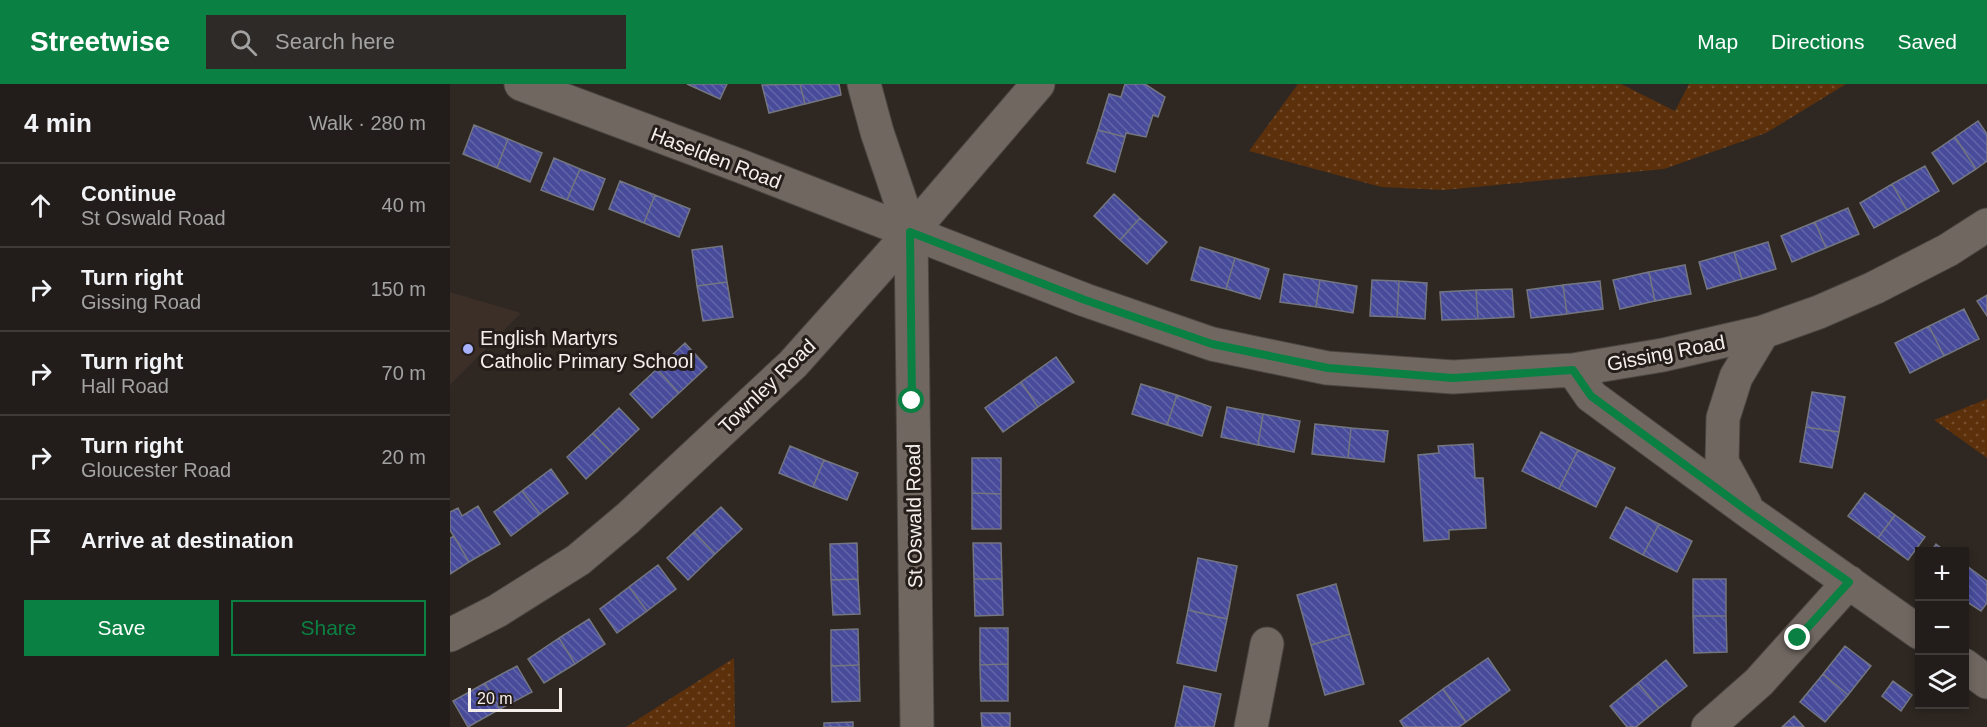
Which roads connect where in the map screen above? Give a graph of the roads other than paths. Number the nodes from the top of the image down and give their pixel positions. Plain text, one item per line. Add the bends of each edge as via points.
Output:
1 (521, 84) edge
2 (864, 84) edge
3 (1038, 84) edge
4 (1987, 225) edge
5 (910, 232) junction
6 (1763, 332) junction
7 (1573, 370) junction
8 (1749, 512) junction
9 (1849, 582) junction
10 (1915, 629) edge
11 (450, 635) edge
12 (1266, 644) dead end
13 (1969, 669) edge
14 (1987, 682) edge
15 (917, 727) edge
16 (1251, 727) edge
17 (1708, 727) edge

1 - 5 street, Haselden Road
2 - 5 street, St Oswald Road
3 - 5 street, Townley Road
4 - 6 street, Gissing Road via 1874,288
5 - 7 street, Gissing Road via 1085,300 1224,347 1328,368 1453,378
5 - 11 street, Townley Road via 793,364 628,518 578,560 497,611
5 - 15 street, St Oswald Road
6 - 7 street, Gissing Road
6 - 8 street via 1736,378 1723,418 1722,462
7 - 8 street via 1591,396
8 - 9 street
9 - 10 street
9 - 17 street via 1759,682
12 - 16 street
13 - 14 street

